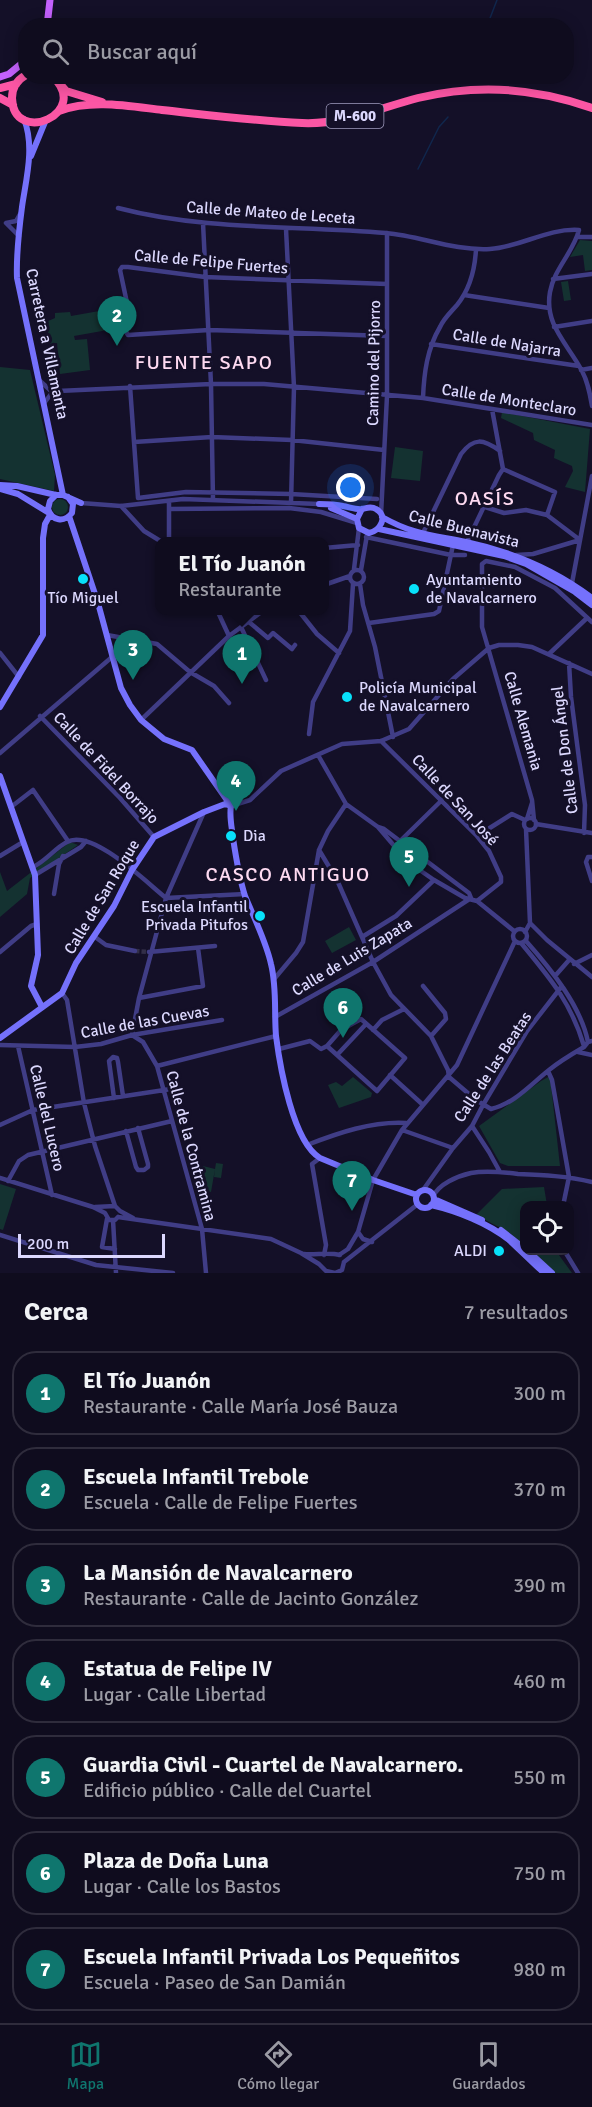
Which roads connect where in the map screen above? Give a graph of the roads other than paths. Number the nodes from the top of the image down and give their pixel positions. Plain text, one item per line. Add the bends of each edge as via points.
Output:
1 (50, 0) edge
2 (47, 18) edge
3 (18, 67) edge
4 (0, 77) edge
5 (16, 84) joint
6 (58, 84) edge
7 (60, 84) edge
8 (0, 88) edge
9 (0, 98) edge
10 (13, 105) junction
11 (115, 105) junction
12 (592, 108) edge
13 (59, 111) junction
14 (23, 119) junction
15 (45, 122) junction
16 (29, 162) junction
17 (118, 208) dead end
18 (21, 212) junction
19 (0, 217) edge
20 (6, 223) junction
21 (203, 223) junction
22 (286, 229) junction
23 (387, 233) junction
24 (19, 237) junction
25 (577, 237) junction
26 (592, 237) edge
27 (476, 249) junction
28 (592, 274) edge
29 (205, 277) junction
30 (553, 279) junction
31 (289, 281) junction
32 (387, 284) junction
33 (464, 295) junction
34 (549, 308) junction
35 (592, 321) edge
36 (554, 327) junction
37 (209, 330) junction
38 (291, 333) junction
39 (387, 336) junction
40 (431, 344) junction
41 (580, 368) junction
42 (592, 368) edge
43 (39, 380) junction
44 (211, 384) junction
45 (130, 386) junction
46 (294, 387) junction
47 (591, 389) edge
48 (58, 391) junction
49 (387, 396) junction
50 (423, 398) junction
51 (45, 402) junction
52 (592, 406) edge
53 (492, 408) junction
54 (592, 425) edge
55 (212, 437) junction
56 (292, 440) junction
57 (134, 442) junction
58 (384, 450) junction
59 (500, 451) junction
60 (503, 469) junction
61 (592, 476) edge
62 (0, 487) edge
63 (213, 493) junction
64 (291, 494) junction
65 (381, 494) junction
66 (62, 496) junction
67 (377, 499) junction
68 (213, 500) junction
69 (225, 500) junction
70 (169, 501) junction
71 (245, 501) junction
72 (590, 501) edge
73 (273, 502) junction
74 (81, 503) junction
75 (291, 503) junction
76 (121, 506) junction
77 (321, 507) junction
78 (374, 507) junction
79 (485, 507) junction
80 (224, 508) junction
81 (245, 508) junction
82 (273, 508) junction
83 (73, 509) junction
84 (169, 509) junction
85 (362, 509) junction
86 (50, 514) junction
87 (548, 515) junction
88 (69, 516) junction
89 (382, 516) junction
90 (358, 523) junction
91 (584, 524) junction
92 (590, 525) dead end
93 (379, 529) junction
94 (367, 535) junction
95 (422, 535) junction
96 (170, 537) edge
97 (155, 538) edge
98 (580, 540) junction
99 (467, 542) junction
100 (358, 545) junction
101 (453, 545) junction
102 (329, 548) edge
103 (451, 555) junction
104 (465, 555) dead end
105 (515, 555) junction
106 (486, 561) joint
107 (526, 564) junction
108 (354, 569) junction
109 (361, 570) junction
110 (350, 576) junction
111 (329, 583) edge
112 (572, 583) junction
113 (353, 584) junction
114 (360, 584) junction
115 (592, 598) edge
116 (363, 605) junction
117 (592, 605) edge
118 (353, 607) junction
119 (219, 615) edge
120 (258, 615) edge
121 (302, 615) edge
122 (590, 620) edge
123 (249, 622) junction
124 (369, 623) junction
125 (241, 627) junction
126 (107, 635) junction
127 (229, 636) junction
128 (489, 648) junction
129 (292, 649) dead end
130 (0, 653) edge
131 (339, 653) junction
132 (549, 654) junction
133 (112, 657) junction
134 (569, 663) junction
135 (190, 672) junction
136 (592, 674) edge
137 (19, 677) junction
138 (266, 680) dead end
139 (2, 699) edge
140 (229, 703) dead end
141 (0, 707) edge
142 (40, 716) junction
143 (141, 720) junction
144 (309, 734) dead end
145 (393, 737) junction
146 (381, 741) junction
147 (0, 753) edge
148 (318, 755) junction
149 (0, 776) edge
150 (442, 800) junction
151 (532, 800) junction
152 (346, 804) junction
153 (11, 807) junction
154 (231, 807) junction
155 (204, 812) junction
156 (526, 820) junction
157 (535, 825) junction
158 (378, 827) junction
159 (526, 829) junction
160 (585, 833) junction
161 (592, 833) edge
162 (477, 836) junction
163 (154, 837) junction
164 (68, 841) junction
165 (86, 841) junction
166 (23, 842) junction
167 (400, 842) junction
168 (528, 846) junction
169 (394, 848) junction
170 (319, 850) junction
171 (0, 856) edge
172 (63, 856) junction
173 (590, 857) edge
174 (33, 867) junction
175 (132, 870) junction
176 (35, 875) junction
177 (444, 875) junction
178 (436, 881) junction
179 (592, 881) edge
180 (54, 894) dead end
181 (245, 894) junction
182 (166, 898) junction
183 (471, 898) junction
184 (477, 901) junction
185 (530, 923) junction
186 (37, 924) junction
187 (514, 931) junction
188 (525, 932) junction
189 (95, 937) junction
190 (362, 937) junction
191 (515, 941) junction
192 (523, 942) junction
193 (215, 946) dead end
194 (198, 948) junction
195 (135, 951) tunnel mouth
196 (0, 952) edge
197 (150, 952) junction
198 (592, 955) edge
199 (570, 960) junction
200 (373, 962) junction
201 (574, 964) junction
202 (555, 976) junction
203 (592, 977) edge
204 (274, 978) junction
205 (423, 986) dead end
206 (560, 988) junction
207 (62, 993) junction
208 (139, 998) junction
209 (42, 1007) junction
210 (404, 1009) junction
211 (275, 1017) junction
212 (222, 1020) dead end
213 (366, 1023) junction
214 (373, 1030) junction
215 (132, 1035) junction
216 (276, 1036) junction
217 (431, 1036) junction
218 (0, 1038) edge
219 (587, 1044) edge
220 (0, 1045) edge
221 (18, 1046) junction
222 (327, 1046) junction
223 (75, 1047) junction
224 (279, 1049) junction
225 (573, 1053) junction
226 (589, 1054) edge
227 (337, 1055) junction
228 (157, 1066) junction
229 (548, 1071) junction
230 (390, 1075) junction
231 (449, 1077) junction
232 (171, 1089) dead end
233 (164, 1090) junction
234 (123, 1096) junction
235 (114, 1098) junction
236 (84, 1102) junction
237 (422, 1104) junction
238 (483, 1105) junction
239 (33, 1110) junction
240 (172, 1121) junction
241 (1, 1123) edge
242 (406, 1123) junction
243 (472, 1126) junction
244 (138, 1128) junction
245 (402, 1130) junction
246 (126, 1131) junction
247 (93, 1139) junction
248 (307, 1145) junction
249 (453, 1148) junction
250 (42, 1151) junction
251 (320, 1158) junction
252 (500, 1172) junction
253 (569, 1177) junction
254 (0, 1178) edge
255 (373, 1180) junction
256 (8, 1181) junction
257 (592, 1182) edge
258 (423, 1190) junction
259 (52, 1195) junction
260 (417, 1195) junction
261 (433, 1200) junction
262 (565, 1201) edge
263 (418, 1204) junction
264 (112, 1213) junction
265 (202, 1229) junction
266 (358, 1232) junction
267 (0, 1235) edge
268 (372, 1242) junction
269 (520, 1243) edge
270 (115, 1249) junction
271 (301, 1254) junction
272 (324, 1255) junction
273 (339, 1255) junction
274 (532, 1255) edge
275 (567, 1255) edge
276 (344, 1262) junction
277 (319, 1264) junction
278 (116, 1266) junction
279 (116, 1273) edge
280 (173, 1273) edge
281 (206, 1273) edge
282 (335, 1273) edge
283 (544, 1273) edge
284 (552, 1273) edge
285 (579, 1273) edge

1 - 2 main road
3 - 4 main road
5 - 8 highway
5 - 10 highway
6 - 13 highway, M-600 via 63,97
7 - 11 highway, M-600 via 80,97
9 - 10 highway
10 - 14 highway
11 - 12 highway, M-600 via 305,124 420,98 483,90 543,94
11 - 13 highway, M-600 via 82,105
13 - 15 highway, M-600
14 - 15 highway
14 - 16 street
15 - 16 street
16 - 18 street, Carretera a Villamanta
17 - 21 street, Calle de Mateo de Leceta
18 - 20 street via 16,221
18 - 24 street, Carretera a Villamanta
19 - 20 street
20 - 24 street
21 - 22 street, Calle de Mateo de Leceta
21 - 29 street
22 - 23 street, Calle de Mateo de Leceta
22 - 31 street
23 - 27 street, Calle de Mateo de Leceta
23 - 32 street, Camino del Pijorro
24 - 43 street, Carretera a Villamanta via 17,278
25 - 26 street
25 - 27 street, Calle de Mateo de Leceta via 579,230 569,229 508,247
25 - 30 street
27 - 33 street
28 - 30 street
29 - 31 street, Calle de Felipe Fuertes
29 - 37 street
29 - 37 street, Calle de Felipe Fuertes via 121,268 127,303 125,333
30 - 34 street
31 - 32 street, Calle de Felipe Fuertes
31 - 38 street
32 - 39 street, Camino del Pijorro
33 - 34 street
33 - 40 street
34 - 36 street
35 - 36 street
36 - 41 street
37 - 38 street
37 - 44 street
38 - 39 street
38 - 46 street
39 - 49 street, Camino del Pijorro
40 - 41 street, Calle de Najarra
40 - 50 street
41 - 42 street, Calle de Najarra
41 - 47 street
43 - 48 street via 50,390
43 - 51 street, Carretera a Villamanta
44 - 45 street, Calle de Monteclaro
44 - 46 street, Calle de Monteclaro
44 - 55 street
45 - 48 street, Calle de Monteclaro
45 - 57 street
46 - 49 street, Calle de Monteclaro
46 - 56 street
47 - 52 street
48 - 51 street
49 - 50 street, Calle de Monteclaro
49 - 58 street, Camino del Pijorro
50 - 53 street, Calle de Monteclaro
51 - 66 street, Carretera a Villamanta
53 - 54 street, Calle de Monteclaro
53 - 59 street
55 - 56 street
55 - 57 street
55 - 63 street
56 - 58 street
56 - 64 street
57 - 63 street via 138,498
58 - 65 street, Camino del Pijorro
59 - 60 street
59 - 95 street via 480,441 468,445 460,454
60 - 79 street
60 - 87 street via 555,492
61 - 72 street
62 - 66 street via 17,486
62 - 86 street
63 - 64 street
63 - 68 street
64 - 67 street
64 - 75 street
65 - 67 street
65 - 89 street, Camino del Pijorro
66 - 74 street
66 - 83 street via 73,504
66 - 86 street via 48,505
67 - 78 street
68 - 69 street
68 - 70 street
69 - 71 street
69 - 80 street
70 - 76 street
70 - 84 street
71 - 73 street
71 - 81 street
72 - 91 street
73 - 75 street
73 - 82 street
74 - 76 street
74 - 83 street
75 - 77 street
76 - 97 street
77 - 82 street
77 - 85 street
77 - 90 street via 340,510
78 - 85 street
78 - 89 street
79 - 87 street via 504,513 526,510
79 - 99 street
80 - 81 street
80 - 84 street
81 - 82 street
83 - 88 street
84 - 96 street
85 - 90 street
86 - 88 street via 59,520
86 - 137 street via 43,538 43,635
87 - 98 street
88 - 126 street
89 - 93 street
89 - 95 street, Calle Buenavista
90 - 94 street
90 - 100 street
91 - 92 street
91 - 98 street
93 - 94 street
93 - 101 street, Calle Buenavista
94 - 103 street, Calle Buenavista
94 - 109 street
95 - 99 street, Calle Buenavista
98 - 105 street via 534,554
98 - 112 street
99 - 105 street, Calle Buenavista
100 - 102 street
100 - 108 street
101 - 103 street
101 - 107 street, Calle Buenavista
103 - 104 street, Calle Buenavista
103 - 124 street via 439,611
105 - 112 street, Calle Buenavista
106 - 122 street, Calle Buenavista via 514,567 555,588
106 - 128 street, Calle Alemania via 482,564 482,622
107 - 112 street, Calle Buenavista
107 - 117 street, Calle Buenavista
108 - 109 street
108 - 110 street
109 - 114 street
110 - 111 street
110 - 113 street
112 - 115 street, Calle Buenavista
113 - 114 street
113 - 118 street
114 - 116 street
116 - 118 street
116 - 124 street
118 - 131 street via 350,631
119 - 127 street
120 - 123 street
121 - 131 street
122 - 132 street
123 - 125 street
123 - 129 street via 268,638 273,633
124 - 145 street
125 - 127 street
125 - 138 street
126 - 133 street
126 - 135 street via 157,644
127 - 135 street
128 - 132 street via 518,645
128 - 145 street via 453,679 409,729
128 - 151 street, Calle Alemania
130 - 137 street
131 - 144 street via 313,702
132 - 134 street
133 - 142 street
133 - 143 street via 121,688
134 - 136 street
134 - 160 street, Calle de Don Ángel
135 - 140 street via 214,687
135 - 143 street
137 - 139 street
139 - 141 street
142 - 147 street
142 - 163 street, Calle de Fidel Borrajo
143 - 154 street via 164,739 192,750
145 - 146 street
146 - 148 street via 342,744
146 - 150 street, Calle de San José
148 - 152 street
148 - 154 street via 281,771 250,800
149 - 153 street
150 - 162 street, Calle de San José
150 - 167 street
151 - 156 street
151 - 157 street, Calle Alemania
152 - 158 street
152 - 170 street
153 - 164 street via 33,790
153 - 166 street
154 - 155 street, Calle de San Roque via 225,804
154 - 181 street via 236,864
155 - 163 street, Calle de San Roque
155 - 182 street
156 - 157 street
156 - 159 street, Calle Alemania
156 - 162 street via 512,814
157 - 159 street
157 - 160 street
157 - 168 street, Calle Alemania
158 - 167 street
158 - 169 street
159 - 168 street, Calle Alemania
160 - 161 street
162 - 184 street, Calle de San José via 501,877 501,882
163 - 175 street, Calle de San Roque
164 - 165 street
164 - 174 street
165 - 172 street
165 - 175 street via 101,846
166 - 171 street
166 - 174 street
167 - 169 street
167 - 177 street
168 - 185 street, Calle Alemania
169 - 178 street
170 - 190 street
170 - 204 street via 303,942
172 - 176 street
172 - 180 street
173 - 179 street via 586,862
174 - 176 street
175 - 182 street
175 - 189 street, Calle de San Roque
176 - 186 street
177 - 178 street
177 - 183 street
178 - 183 street
178 - 190 street via 396,916
181 - 182 street
181 - 204 street via 271,960
182 - 197 street
183 - 184 street
183 - 200 street, Calle de Luis Zapata
184 - 187 street
185 - 188 street
185 - 199 street
186 - 196 street
186 - 209 street via 38,955 31,986
187 - 188 street
187 - 191 street
188 - 192 street
189 - 195 street via 106,945
189 - 207 street, Calle de San Roque via 76,963
190 - 200 street
191 - 192 street
191 - 231 street
192 - 202 street
192 - 206 street
193 - 194 street
194 - 197 street
194 - 208 street via 203,986
197 - 208 street
198 - 201 street
199 - 201 street
199 - 202 street
200 - 210 street
200 - 211 street, Calle de Luis Zapata
201 - 203 street
202 - 206 street
204 - 211 street
205 - 217 street via 446,1018
206 - 219 street via 586,1030
206 - 238 street, Calle de las Beatas via 527,1031
207 - 209 street, Calle de San Roque
207 - 223 street via 67,1000
208 - 215 street
209 - 218 street, Calle de San Roque
210 - 214 street via 382,1020
210 - 217 street
211 - 216 street
212 - 215 street, Calle de las Cuevas
213 - 214 street
213 - 222 street via 361,1018 341,1030
213 - 227 street
214 - 230 street via 405,1058
215 - 223 street, Calle de las Cuevas
215 - 228 street, Calle de la Contramina via 143,1042
216 - 224 street
216 - 228 street
217 - 231 street
219 - 225 street
219 - 226 street
220 - 221 street, Calle de las Cuevas
221 - 223 street, Calle de las Cuevas
221 - 239 street, Calle del Lucero
222 - 224 street via 321,1049 310,1041
222 - 227 street
223 - 236 street
224 - 248 street via 291,1110
225 - 226 street
225 - 229 street
227 - 230 street via 377,1091
228 - 233 street, Calle de la Contramina
229 - 238 street via 506,1104 490,1109
229 - 253 street
230 - 237 street
231 - 237 street
231 - 238 street
232 - 233 street
233 - 234 street
233 - 240 street, Calle de la Contramina
234 - 235 street
234 - 235 street via 117,1058 113,1058 109,1061
235 - 236 street
236 - 239 street
236 - 247 street
237 - 242 street
238 - 243 street, Calle de las Beatas
239 - 241 street
239 - 250 street, Calle del Lucero
240 - 244 street
240 - 265 street, Calle de la Contramina
242 - 245 street
242 - 248 street via 375,1124
243 - 249 street, Calle de las Beatas
243 - 252 street
244 - 246 street
244 - 246 street via 148,1164 144,1170 136,1167
245 - 249 street
245 - 255 street
246 - 247 street
247 - 250 street
247 - 264 street
248 - 251 street
249 - 258 street, Calle de las Beatas
250 - 256 street via 19,1161
250 - 259 street, Calle del Lucero
251 - 255 street
251 - 272 street via 312,1164 326,1245
252 - 253 street
252 - 261 street via 471,1173 441,1185
253 - 257 street
253 - 262 street
254 - 256 street
255 - 260 street
255 - 266 street
256 - 259 street
258 - 260 street
258 - 261 street via 430,1191
259 - 264 street
260 - 263 street
261 - 263 street via 425,1208
261 - 269 street via 494,1226
261 - 283 street via 493,1229
263 - 268 street
264 - 265 street
264 - 270 street
264 - 270 street via 102,1247
265 - 271 street via 271,1239
265 - 281 street, Calle de la Contramina
266 - 268 street
266 - 273 street via 348,1249
267 - 278 street via 85,1262
268 - 276 street
270 - 278 street
271 - 272 street
271 - 277 street
272 - 273 street
272 - 277 street
273 - 276 street
274 - 284 street
275 - 285 street
276 - 282 street via 342,1270
277 - 282 street
278 - 279 street
278 - 280 street

